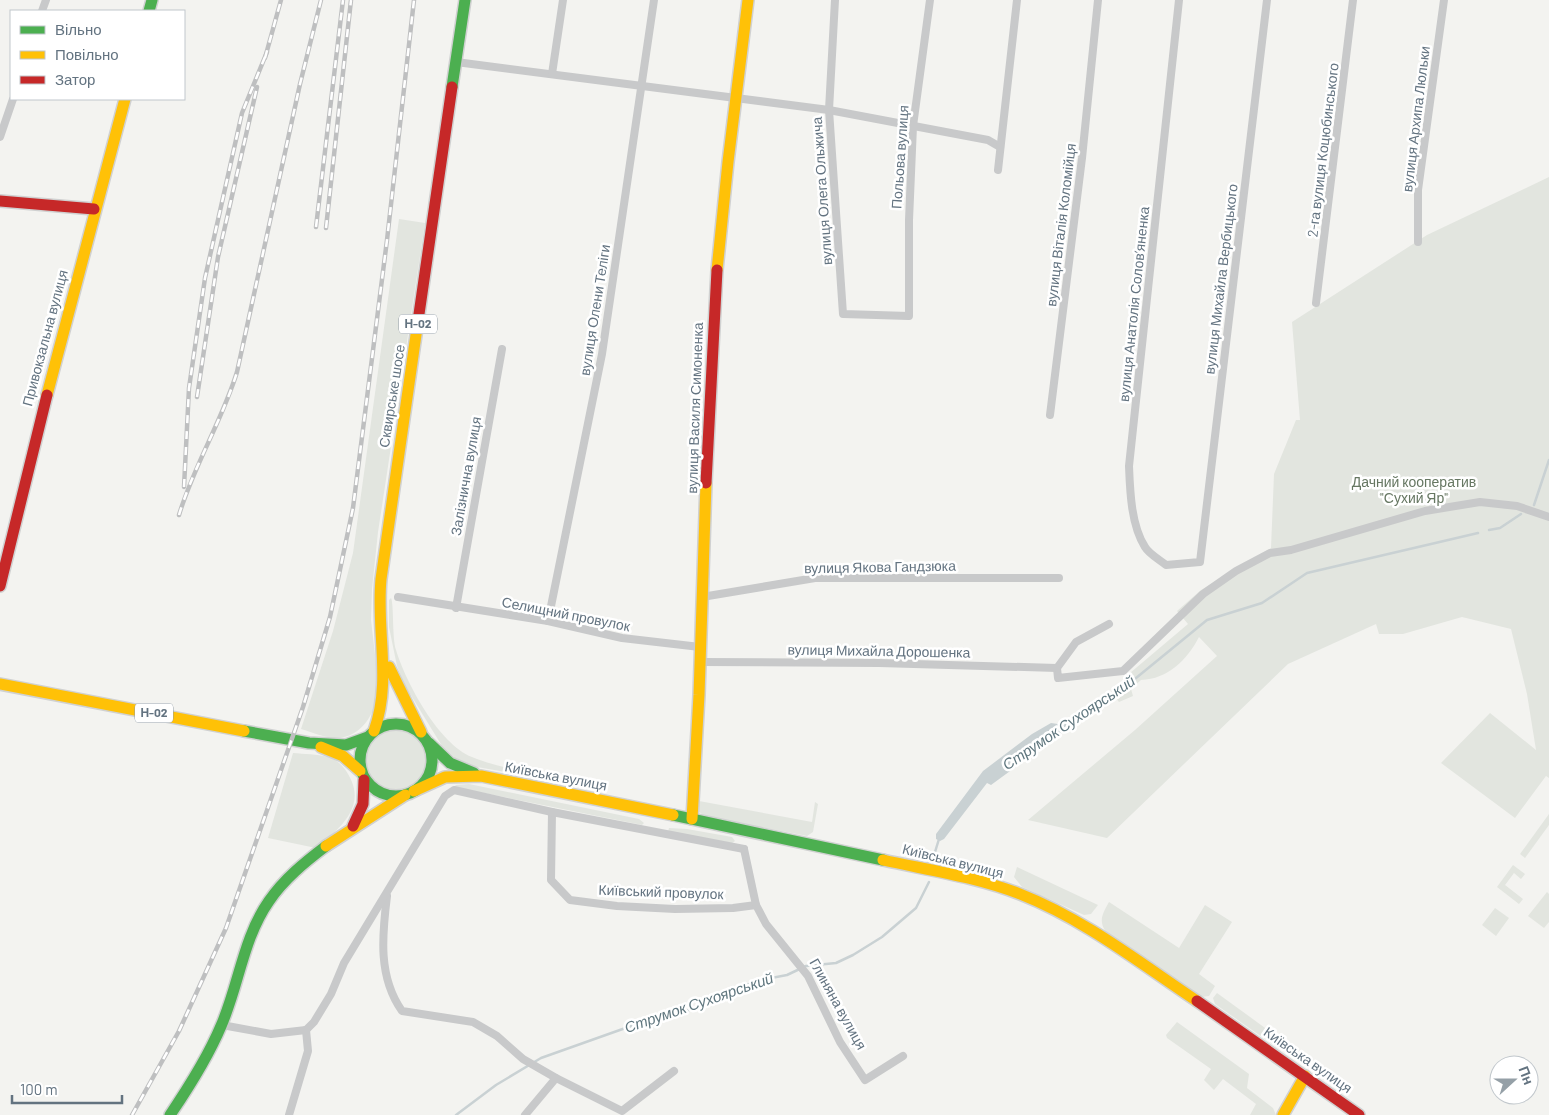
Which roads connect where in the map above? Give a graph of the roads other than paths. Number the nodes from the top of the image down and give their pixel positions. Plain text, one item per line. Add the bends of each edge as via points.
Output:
1 (465, 0) edge
2 (563, 0) edge
3 (654, 0) edge
4 (748, 0) edge
5 (835, 0) edge
6 (930, 0) edge
7 (1017, 0) edge
8 (1098, 0) edge
9 (1179, 0) edge
10 (1267, 0) edge
11 (1353, 0) edge
12 (1444, 0) edge
13 (456, 62) junction
14 (552, 74) junction
15 (642, 87) junction
16 (735, 98) junction
17 (13, 100) edge
18 (125, 100) edge
19 (829, 110) junction
20 (913, 126) junction
21 (0, 137) edge
22 (1000, 147) junction
23 (998, 170) dead end
24 (0, 201) edge
25 (94, 210) junction
26 (1418, 242) dead end
27 (1316, 303) dead end
28 (909, 316) joint
29 (502, 349) dead end
30 (1050, 415) dead end
31 (1549, 518) edge
32 (1200, 562) joint
33 (1059, 578) dead end
34 (0, 586) edge
35 (702, 596) junction
36 (398, 597) dead end
37 (456, 608) junction
38 (548, 621) junction
39 (1109, 624) dead end
40 (700, 647) junction
41 (383, 648) junction
42 (701, 662) junction
43 (1057, 668) junction
44 (0, 684) edge
45 (371, 734) junction
46 (424, 737) junction
47 (309, 743) junction
48 (362, 775) junction
49 (481, 776) junction
50 (409, 793) junction
51 (552, 812) junction
52 (692, 819) junction
53 (752, 831) junction
54 (349, 832) junction
55 (744, 848) junction
56 (388, 890) junction
57 (756, 905) junction
58 (222, 1025) junction
59 (306, 1030) junction
60 (903, 1056) dead end
61 (674, 1071) dead end
62 (1305, 1076) junction
63 (556, 1078) junction
64 (170, 1115) edge
65 (289, 1115) edge
66 (525, 1115) edge
67 (1282, 1115) edge
68 (1359, 1115) edge

1 - 13 main road, Сквирське шосе / Н-02
2 - 14 street
3 - 15 street, вулиця Олени Теліги
4 - 16 main road, вулиця Василя Симоненка
5 - 19 street, вулиця Олега Ольжича
6 - 20 street, Польова вулиця
7 - 22 street
8 - 30 street, вулиця Віталія Коломійця
9 - 32 street, вулиця Анатолія Соловʼяненка via 1129,466 1130,503 1145,548 1166,565
10 - 32 street, вулиця Михайла Вербицького
11 - 27 street, 2-га вулиця Коцюбинського
12 - 26 street, вулиця Архипа Люльки via 1418,190
13 - 14 street
13 - 41 main road, Сквирське шосе / Н-02 via 381,579 379,617
14 - 15 street
15 - 16 street
15 - 38 street, вулиця Олени Теліги via 602,354
16 - 19 street
16 - 35 main road, вулиця Василя Симоненка via 713,323
17 - 21 street
18 - 25 main road, Привокзальна вулиця
19 - 20 street
19 - 28 street, вулиця Олега Ольжича via 843,314
20 - 22 street via 988,140
20 - 28 street, Польова вулиця
22 - 23 street
24 - 25 main road
25 - 34 main road, Привокзальна вулиця
29 - 37 street, Залізнична вулиця
31 - 43 street via 1517,506 1480,502 1425,511 1270,553 1203,594 1123,671 1058,678
33 - 35 street, вулиця Якова Гандзюка via 815,578
35 - 40 main road, вулиця Василя Симоненка
36 - 37 street, Селищний провулок
37 - 38 street, Селищний провулок
38 - 40 street, Селищний провулок via 622,638
39 - 43 street via 1076,642
40 - 42 main road, вулиця Василя Симоненка
41 - 45 main road, Сквирське шосе / Н-02 via 385,700
41 - 46 main road, Сквирське шосе / Н-02 via 396,686
42 - 43 street, вулиця Михайла Дорошенка
42 - 52 main road, вулиця Василя Симоненка
44 - 47 main road, Н-02
45 - 46 main road via 394,723 405,724
45 - 47 main road, Н-02 via 346,745
45 - 48 main road via 361,752
46 - 49 main road, Київська вулиця via 450,763
46 - 50 main road, Н-02 via 431,752 431,770 427,778
47 - 48 main road, Н-02 via 343,756
48 - 50 main road, Н-02 via 383,793
48 - 54 main road via 364,804
49 - 50 main road, Київська вулиця via 445,777
49 - 52 main road, Київська вулиця
50 - 54 main road
51 - 55 street
51 - 56 street via 454,790 445,796
51 - 57 street, Київський провулок via 551,880 570,900 674,909
52 - 53 main road, Київська вулиця
53 - 55 street
53 - 62 main road, Київська вулиця via 978,881 1044,904 1119,948
54 - 58 main road via 299,869 269,900 255,925
55 - 57 street, Глиняна вулиця
56 - 59 street via 344,964 331,994
56 - 63 street via 382,951 387,981 402,1011 473,1022
57 - 60 street, Глиняна вулиця via 766,924 805,972 840,1042 865,1080
58 - 59 street via 271,1034
58 - 64 main road
59 - 65 street via 308,1051
61 - 63 street via 622,1111
62 - 67 main road
62 - 68 main road, Київська вулиця
63 - 66 street

